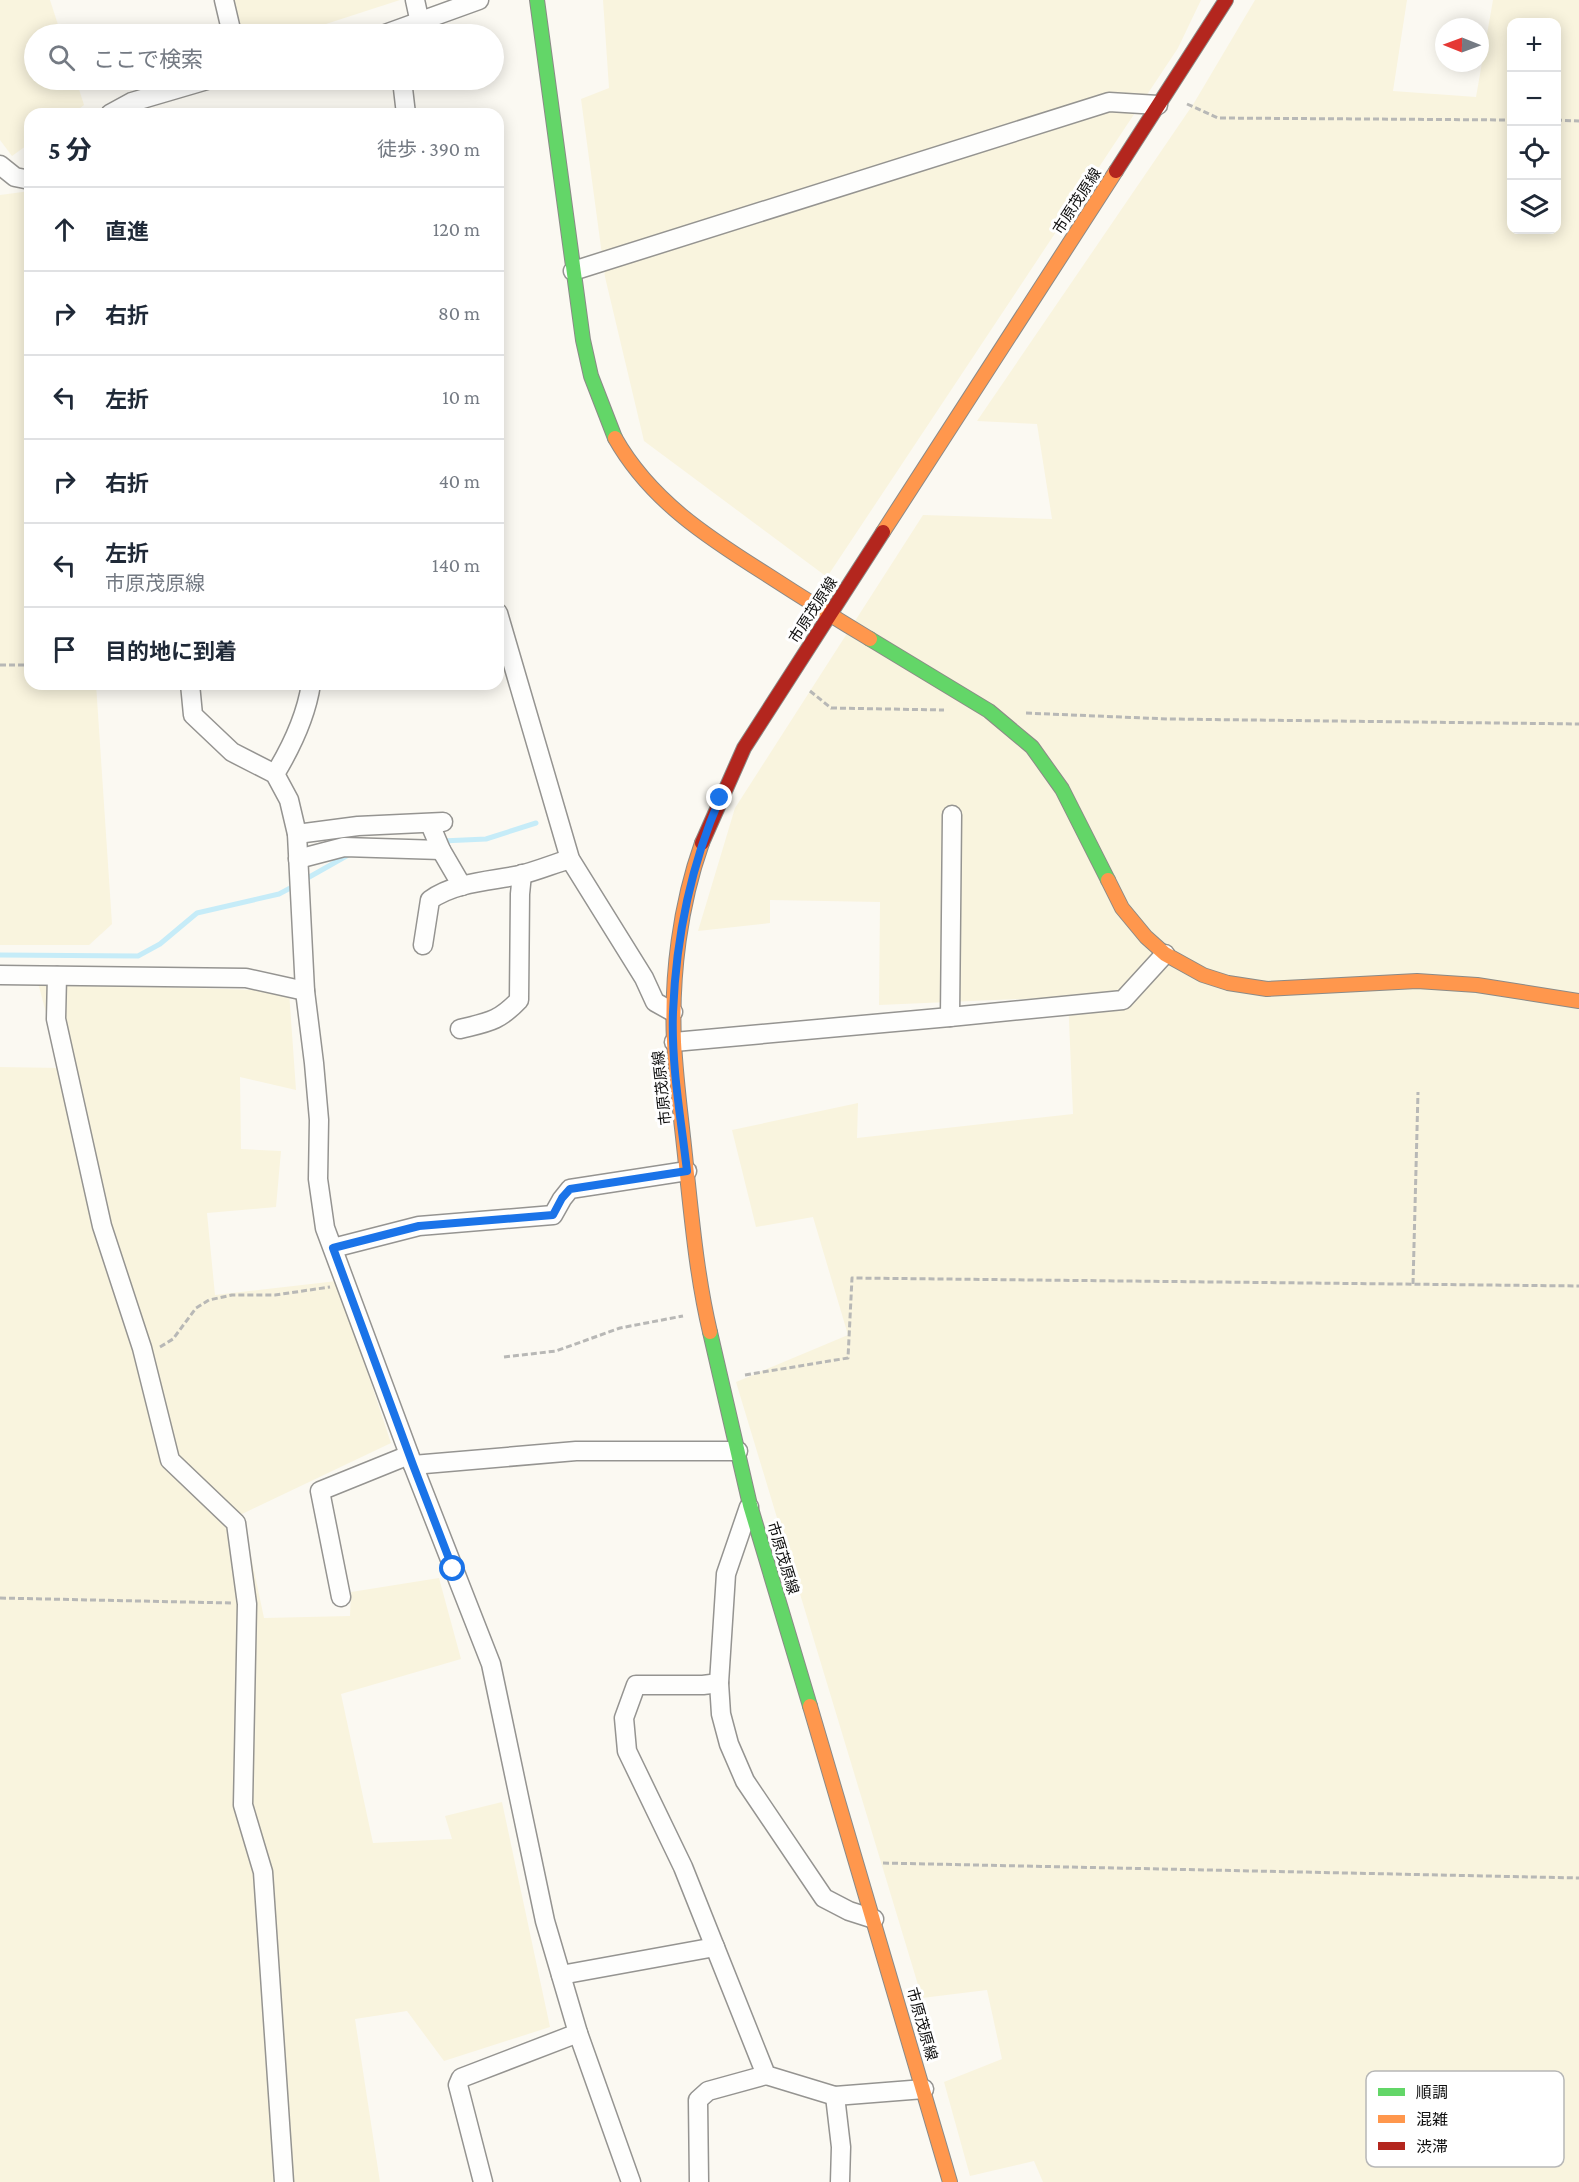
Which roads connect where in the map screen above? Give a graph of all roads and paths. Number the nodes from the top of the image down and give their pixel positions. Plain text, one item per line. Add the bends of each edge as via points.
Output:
1 (224, 0) edge
2 (415, 0) edge
3 (478, 0) edge
4 (537, 0) edge
5 (1226, 0) edge
6 (420, 23) joint
7 (230, 24) edge
8 (173, 90) edge
9 (403, 90) edge
10 (1161, 100) junction
11 (121, 108) edge
12 (405, 108) edge
13 (1507, 120) edge
14 (1561, 120) edge
15 (1579, 121) edge
16 (0, 165) edge
17 (24, 179) edge
18 (573, 271) junction
19 (830, 615) junction
20 (504, 634) edge
21 (0, 665) edge
22 (24, 665) edge
23 (791, 675) junction
24 (191, 690) edge
25 (311, 690) edge
26 (944, 711) dead end
27 (1025, 713) dead end
28 (1579, 724) edge
29 (275, 774) junction
30 (952, 815) dead end
31 (297, 834) junction
32 (441, 850) junction
33 (298, 859) junction
34 (570, 859) junction
35 (522, 874) junction
36 (462, 886) junction
37 (423, 945) dead end
38 (1166, 954) junction
39 (0, 975) edge
40 (57, 976) junction
41 (305, 991) junction
42 (1579, 1001) edge
43 (673, 1012) junction
44 (950, 1017) junction
45 (460, 1029) dead end
46 (674, 1042) junction
47 (1418, 1092) dead end
48 (687, 1171) junction
49 (333, 1248) junction
50 (1413, 1284) junction
51 (346, 1285) junction
52 (1579, 1286) edge
53 (705, 1312) junction
54 (142, 1348) junction
55 (504, 1358) dead end
56 (719, 1379) junction
57 (738, 1451) junction
58 (411, 1460) junction
59 (750, 1505) junction
60 (341, 1597) dead end
61 (0, 1598) edge
62 (247, 1604) junction
63 (719, 1683) junction
64 (857, 1862) junction
65 (1579, 1878) edge
66 (874, 1919) junction
67 (714, 1947) junction
68 (561, 1975) junction
69 (578, 2033) junction
70 (765, 2075) junction
71 (924, 2089) junction
72 (835, 2096) junction
73 (284, 2182) edge
74 (483, 2182) edge
75 (631, 2182) edge
76 (699, 2182) edge
77 (840, 2182) edge
78 (950, 2182) edge

1 - 7 street
2 - 6 street
3 - 6 street
4 - 18 main road
5 - 10 main road, 市原茂原線
8 - 11 street
9 - 12 street
10 - 13 path via 1218,118
10 - 18 street via 1109,102
10 - 19 main road, 市原茂原線
14 - 15 path
16 - 17 street
18 - 19 main road via 591,376 611,432 627,460 661,499 689,523
19 - 23 main road, 市原茂原線
19 - 38 main road via 989,711 1032,747 1062,789 1122,908
20 - 34 street
21 - 22 path
23 - 26 path via 831,708
23 - 43 main road, 市原茂原線 via 744,748 707,829 695,865 681,936
24 - 29 street via 193,715 232,752
25 - 29 street via 289,751
27 - 28 path via 1169,719
29 - 31 street via 289,800
30 - 44 street
31 - 32 street via 358,826 436,823
31 - 33 street
32 - 33 street via 344,847
32 - 36 street
33 - 41 street
34 - 35 street
34 - 43 street via 655,1002
35 - 36 street
35 - 45 street via 519,1000 504,1016
36 - 37 street via 430,900
38 - 42 main road via 1203,975 1267,989 1418,981 1477,985
38 - 44 street via 1123,1000
39 - 40 street
40 - 41 street via 246,978
40 - 54 street via 56,1019 80,1131 102,1226
41 - 49 street via 319,1120 318,1179
43 - 46 main road, 市原茂原線
44 - 46 street
46 - 48 main road, 市原茂原線
47 - 50 path
48 - 49 street via 570,1189 553,1215 419,1226
48 - 53 main road, 市原茂原線
49 - 51 street
50 - 52 path
50 - 56 path via 852,1278 848,1358
51 - 54 path via 209,1300 196,1308 173,1339 159,1347
51 - 58 street
53 - 55 path via 620,1328 556,1351
53 - 56 main road, 市原茂原線
54 - 62 street via 170,1460 236,1523
56 - 57 main road, 市原茂原線
57 - 58 street via 576,1451
57 - 59 main road, 市原茂原線
58 - 60 street via 320,1491
58 - 68 street via 491,1664 545,1922
59 - 63 street via 726,1574
59 - 64 main road, 市原茂原線
61 - 62 path
62 - 73 street via 243,1805 264,1872
63 - 66 street via 721,1714 745,1781 824,1898
63 - 67 street via 636,1685 624,1718 627,1751 683,1867
64 - 65 path
64 - 66 main road, 市原茂原線
66 - 71 main road, 市原茂原線
67 - 68 street
67 - 70 street
68 - 69 street
69 - 74 street via 461,2078 458,2085
69 - 75 street
70 - 72 street
70 - 76 street via 708,2091 698,2100
71 - 72 street
71 - 78 main road, 市原茂原線
72 - 77 street via 841,2147

